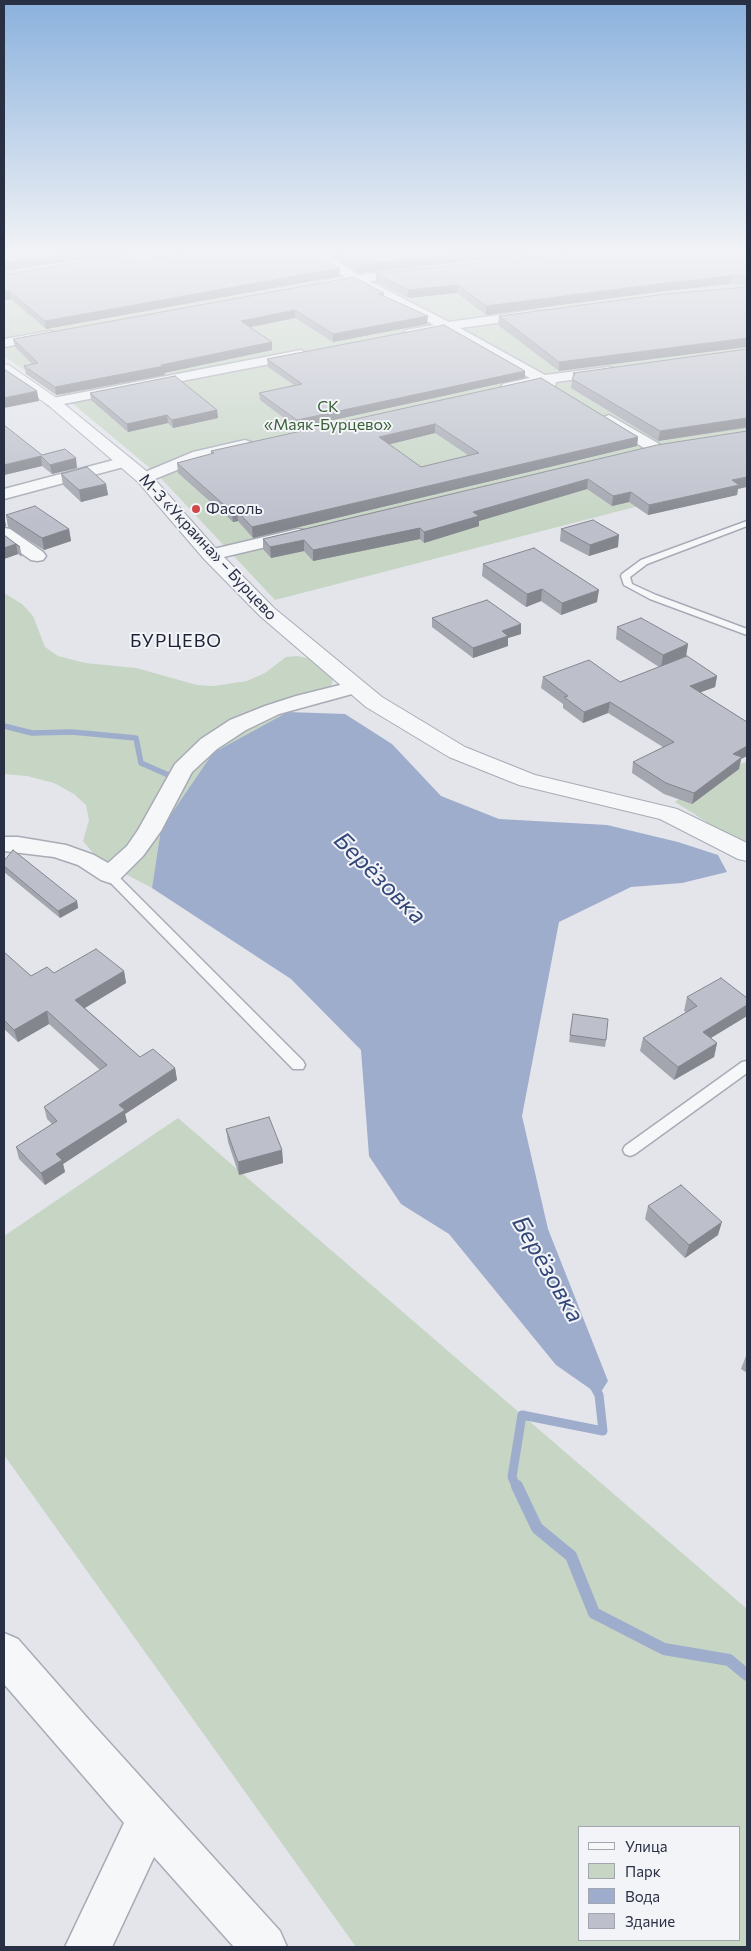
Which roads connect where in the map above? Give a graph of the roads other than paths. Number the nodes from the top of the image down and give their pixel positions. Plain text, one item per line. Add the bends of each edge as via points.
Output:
1 (477, 343) edge
2 (311, 352) edge
3 (4, 368) edge
4 (621, 369) edge
5 (543, 380) junction
6 (559, 389) edge
7 (495, 390) edge
8 (53, 402) junction
9 (599, 414) edge
10 (256, 442) edge
11 (674, 445) edge
12 (655, 448) junction
13 (636, 453) edge
14 (125, 462) junction
15 (144, 478) junction
16 (4, 494) edge
17 (747, 523) edge
18 (317, 530) edge
19 (4, 533) edge
20 (37, 556) dead end
21 (211, 556) junction
22 (747, 632) edge
23 (356, 687) junction
24 (4, 844) edge
25 (747, 853) edge
26 (110, 875) junction
27 (298, 1065) dead end
28 (747, 1066) edge
29 (630, 1150) dead end
30 (4, 1652) edge
31 (149, 1819) junction
32 (88, 1947) edge
33 (264, 1947) edge

1 - 5 street
2 - 8 street
3 - 8 street, М-3 «Украина» – Бурцево
4 - 5 street
5 - 6 street
5 - 7 street
8 - 14 street, М-3 «Украина» – Бурцево
9 - 12 street
10 - 15 street via 199,455
11 - 12 street
12 - 13 street
14 - 15 street, М-3 «Украина» – Бурцево
14 - 16 street
15 - 21 street, М-3 «Украина» – Бурцево
17 - 22 lane via 644,562 625,576 628,584 653,597
18 - 21 street
19 - 20 street
21 - 23 street, М-3 «Украина» – Бурцево via 267,612
23 - 25 street, М-3 «Украина» – Бурцево via 374,702 457,752 528,780 668,814
23 - 26 street via 272,710 238,725 209,744 183,769 149,831 135,851
24 - 26 street via 58,850 86,860
26 - 27 lane
28 - 29 lane
30 - 31 street
31 - 32 street
31 - 33 street

